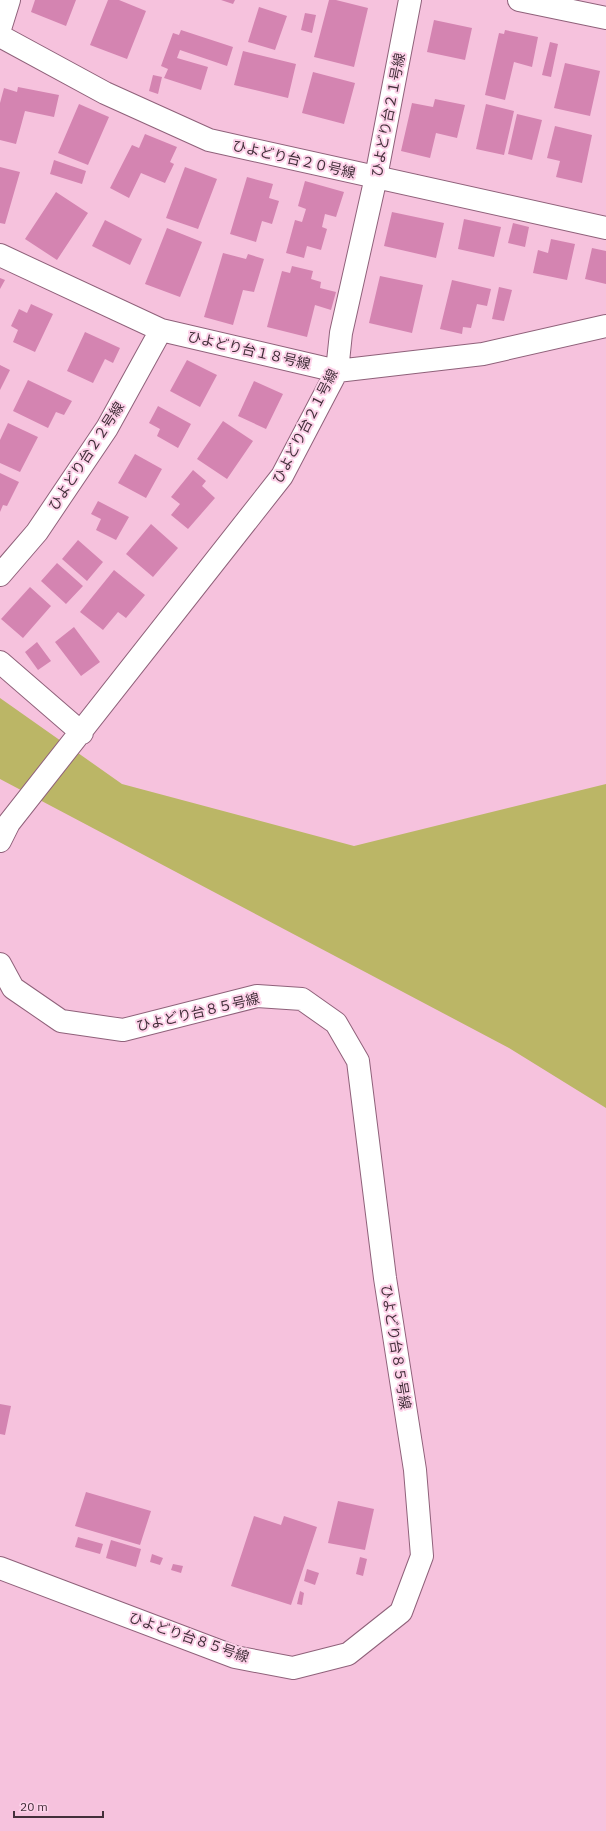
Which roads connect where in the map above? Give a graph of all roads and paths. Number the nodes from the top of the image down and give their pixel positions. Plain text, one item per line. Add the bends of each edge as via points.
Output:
1 (9, 0) edge
2 (410, 0) edge
3 (519, 0) edge
4 (606, 18) edge
5 (0, 29) edge
6 (0, 36) edge
7 (376, 177) junction
8 (606, 228) edge
9 (0, 255) edge
10 (606, 326) edge
11 (161, 330) junction
12 (337, 371) junction
13 (0, 575) edge
14 (0, 662) edge
15 (82, 733) junction
16 (0, 841) edge
17 (0, 964) edge
18 (0, 1568) edge

1 - 5 street
2 - 7 street, ひよどり台２１号線
3 - 4 street
6 - 7 street, ひよどり台２０号線 via 106,93 210,140
7 - 8 street, ひよどり台２０号線
7 - 12 street, ひよどり台２１号線 via 341,333
9 - 11 street, ひよどり台１８号線
10 - 12 street, ひよどり台１８号線 via 483,354
11 - 12 street, ひよどり台１８号線
11 - 13 street, ひよどり台２２号線 via 107,428 37,532
12 - 15 street, ひよどり台２１号線 via 282,476
14 - 15 street
15 - 16 street via 9,823
17 - 18 street, ひよどり台８５号線 via 13,988 61,1022 123,1030 257,996 302,999 336,1023 358,1061 385,1278 415,1470 422,1556 401,1612 348,1654 293,1668 235,1657

